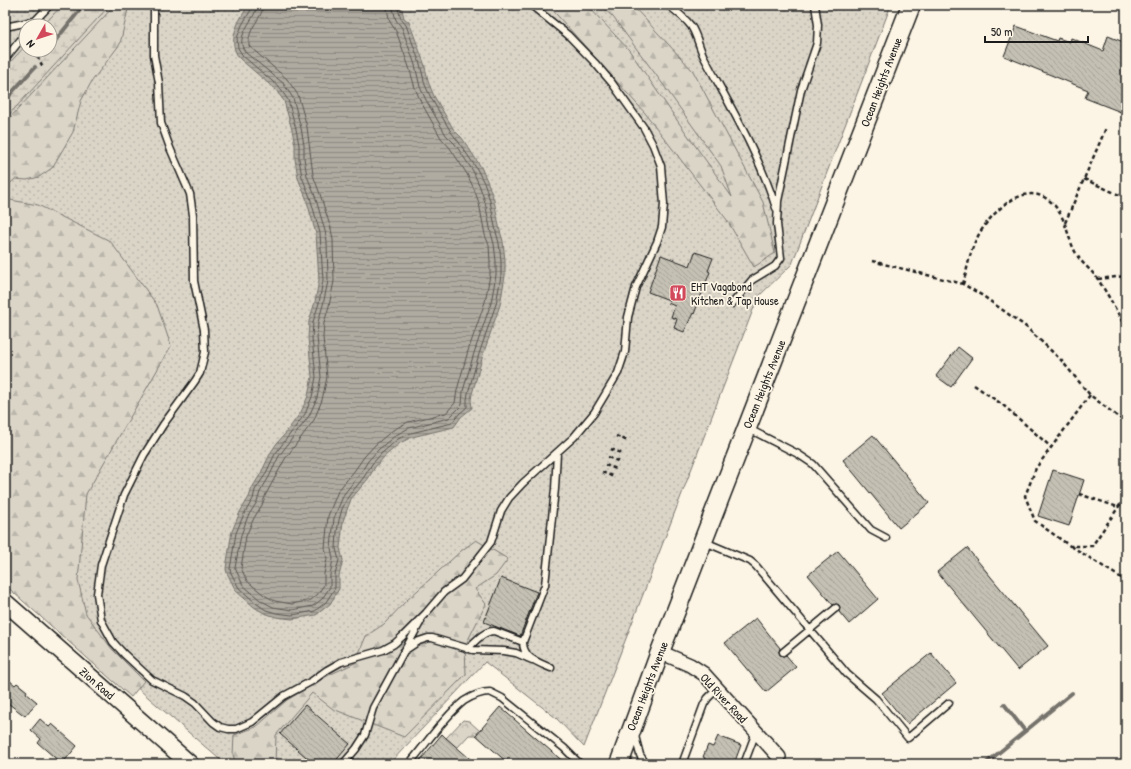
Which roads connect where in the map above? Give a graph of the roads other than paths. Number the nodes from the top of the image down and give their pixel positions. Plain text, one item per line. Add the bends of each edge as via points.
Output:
1 (50, 5) edge
2 (154, 5) edge
3 (531, 5) edge
4 (668, 5) edge
5 (815, 5) edge
6 (911, 5) edge
7 (38, 18) edge
8 (18, 26) edge
9 (5, 27) edge
10 (18, 43) edge
11 (5, 59) edge
12 (777, 211) junction
13 (732, 304) dead end
14 (747, 428) junction
15 (557, 453) junction
16 (886, 538) dead end
17 (703, 541) junction
18 (5, 602) edge
19 (836, 608) dead end
20 (426, 613) junction
21 (810, 630) junction
22 (523, 642) junction
23 (467, 649) junction
24 (404, 651) junction
25 (660, 652) junction
26 (783, 652) dead end
27 (532, 660) junction
28 (550, 668) dead end
29 (717, 689) junction
30 (949, 703) dead end
31 (632, 726) junction
32 (756, 732) junction
33 (779, 757) dead end
34 (190, 764) edge
35 (343, 764) edge
36 (409, 764) edge
37 (580, 764) edge
38 (619, 764) edge
39 (646, 764) edge
40 (682, 764) edge
41 (744, 764) edge

1 - 7 lane
2 - 20 lane via 154,55 159,83 161,123 191,202 194,281 204,330 205,352 195,382 144,455 124,495 99,572 97,594 101,620 113,642 146,676 185,696 213,722 228,730 252,722 284,696 341,662 377,652 394,644
3 - 15 lane via 579,46 623,97 653,145 661,166 664,190 662,227 636,287 628,317 625,352 618,373 583,427
4 - 12 lane via 692,28 703,55 762,169
5 - 12 lane via 817,43 801,90
6 - 14 main road, Ocean Heights Avenue
8 - 9 lane
10 - 11 lane
12 - 13 lane via 781,258 775,266 752,280
14 - 16 lane via 813,464 871,530
14 - 17 main road, Ocean Heights Avenue
15 - 20 lane via 523,482 509,498 501,511 491,542 462,579 444,592
15 - 22 lane via 545,585
17 - 21 lane via 750,561
17 - 25 main road, Ocean Heights Avenue
18 - 34 street, Zion Road
19 - 21 lane
20 - 24 lane
21 - 26 lane
21 - 30 lane via 847,674 876,699 908,738
22 - 23 lane via 489,631
22 - 27 lane via 525,651
23 - 24 lane via 428,638
23 - 27 lane via 512,652
24 - 35 lane via 373,708 365,734
25 - 29 street, Old River Road via 704,674
25 - 31 main road, Ocean Heights Avenue
27 - 28 lane
29 - 32 street, Old River Road
29 - 40 lane via 704,704
31 - 38 main road, Ocean Heights Avenue
31 - 39 lane via 640,755
32 - 33 street, Old River Road
32 - 41 lane
36 - 37 lane via 465,701 490,692 502,698

